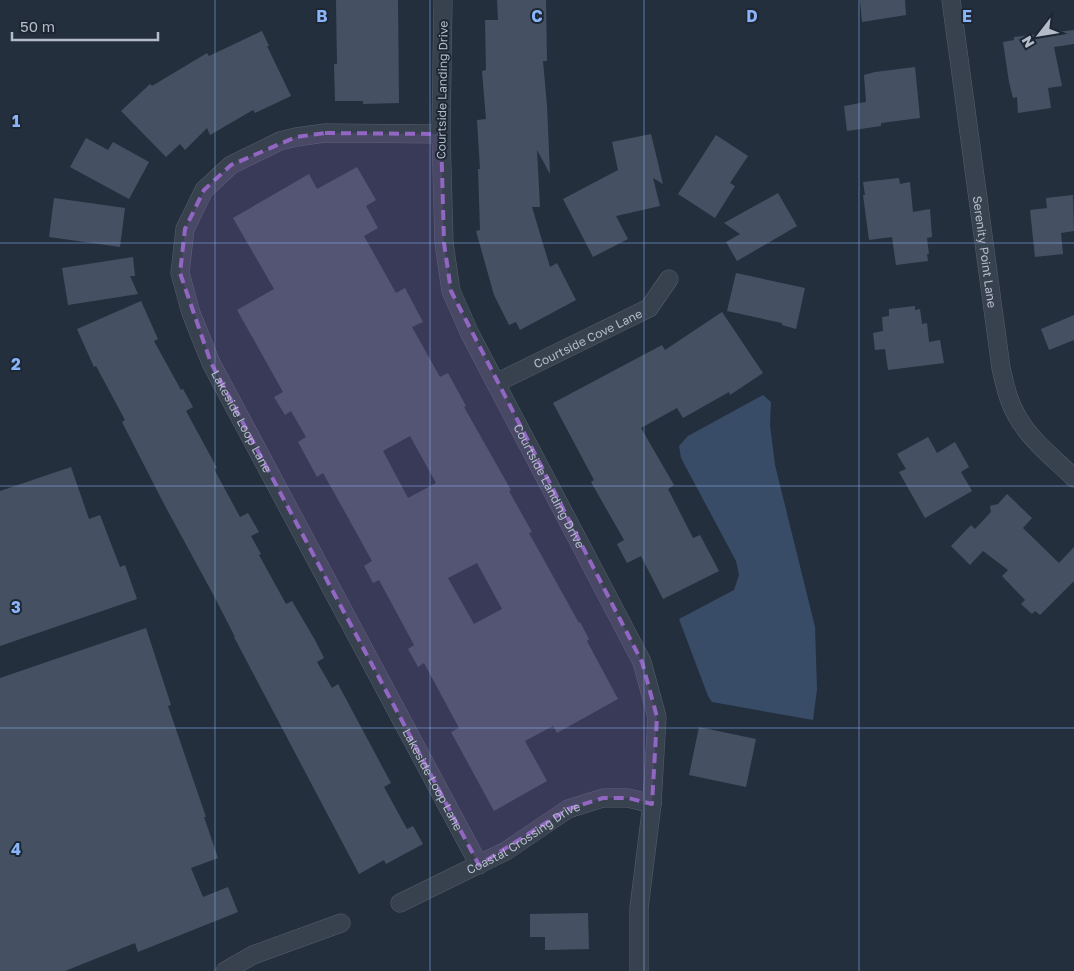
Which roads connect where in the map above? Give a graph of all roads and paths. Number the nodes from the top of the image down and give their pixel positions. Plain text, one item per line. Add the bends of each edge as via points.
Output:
1 (443, 0) edge
2 (951, 0) edge
3 (440, 134) junction
4 (669, 279) dead end
5 (496, 383) junction
6 (1074, 478) edge
7 (652, 804) junction
8 (479, 865) junction
9 (400, 903) dead end
10 (341, 923) dead end
11 (225, 971) edge
12 (639, 971) edge

1 - 3 street, Courtside Landing Drive
2 - 6 street, Serenity Point Lane via 1007,394 1017,416 1034,438
3 - 5 street, Courtside Landing Drive via 444,243 451,291
3 - 8 street, Lakeside Loop Lane via 311,134 280,141 231,165 204,190 185,230 180,273 191,313 211,363
4 - 5 street, Courtside Cove Lane via 649,308
5 - 7 street, Courtside Landing Drive via 642,662 657,718
7 - 8 street, Coastal Crossing Drive via 628,798 603,798 568,809 506,851
7 - 12 street, Courtside Landing Drive via 639,908
8 - 9 street, Coastal Crossing Drive
10 - 11 street via 254,955

